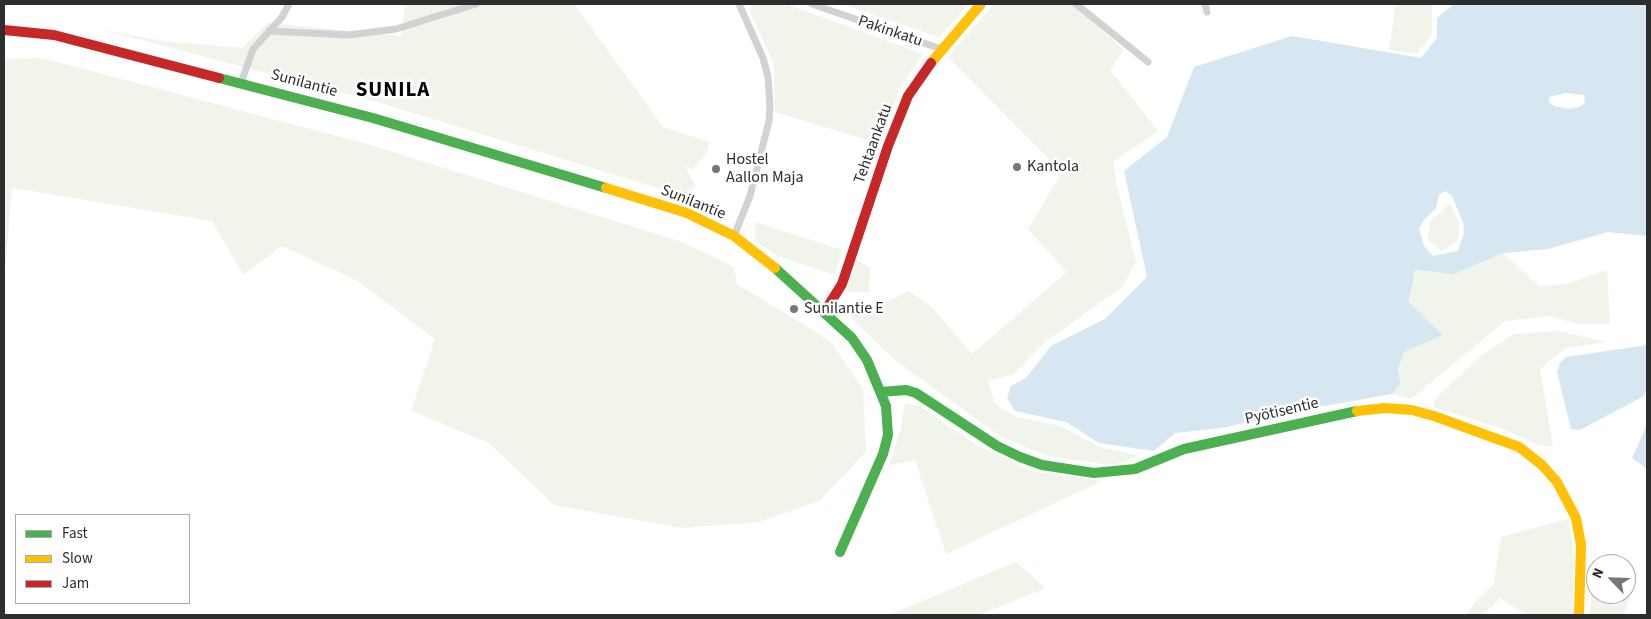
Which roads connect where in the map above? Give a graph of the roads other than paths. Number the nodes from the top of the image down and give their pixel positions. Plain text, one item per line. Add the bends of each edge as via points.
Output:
1 (289, 4) edge
2 (476, 4) edge
3 (739, 4) edge
4 (812, 4) edge
5 (981, 4) edge
6 (1076, 4) edge
7 (1205, 4) edge
8 (1207, 12) dead end
9 (4, 30) edge
10 (269, 31) junction
11 (940, 49) junction
12 (1148, 62) dead end
13 (241, 83) junction
14 (734, 236) junction
15 (825, 311) junction
16 (881, 392) junction
17 (840, 552) dead end
18 (1580, 615) edge

1 - 10 street
2 - 10 street via 396,28 348,35
3 - 14 street via 763,58 770,106 750,196
4 - 11 street, Pakinkatu
5 - 11 street, Tehtaankatu
6 - 12 street
7 - 8 street
9 - 13 street, Sunilantie via 54,36
10 - 13 street via 253,49
11 - 15 street, Tehtaankatu via 908,96 842,284
13 - 14 street, Sunilantie via 373,118 669,208 700,218
14 - 15 street, Sunilantie
15 - 16 street via 860,348
16 - 17 street via 888,420 885,444
16 - 18 street, Pyötisentie via 900,390 916,393 1020,458 1094,473 1134,469 1184,449 1362,410 1403,410 1434,416 1519,446 1557,482 1578,527 1582,568

